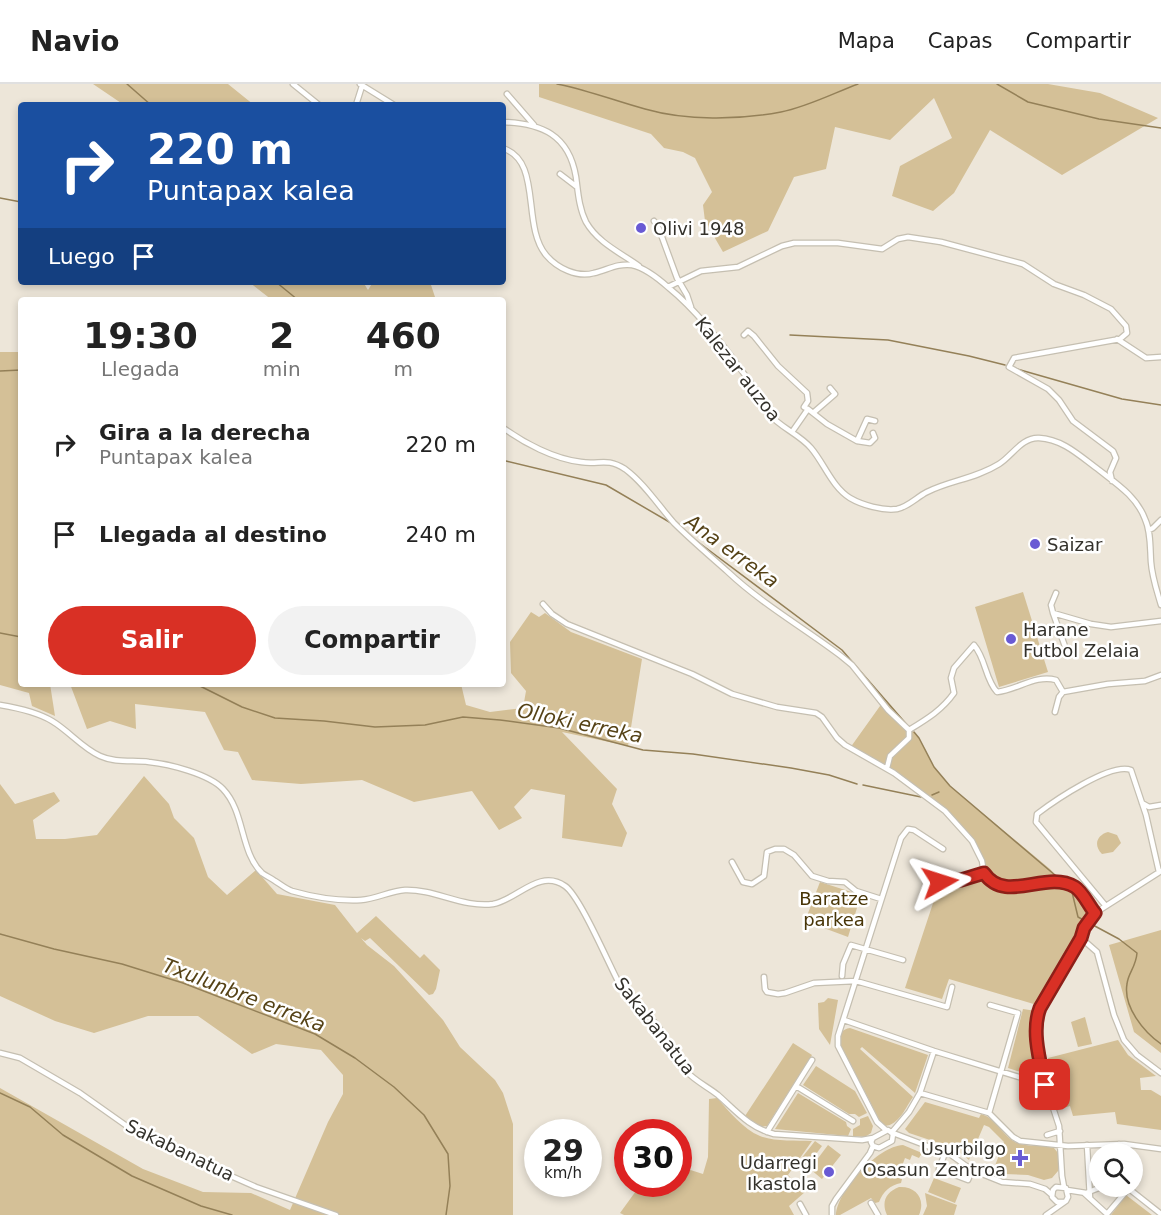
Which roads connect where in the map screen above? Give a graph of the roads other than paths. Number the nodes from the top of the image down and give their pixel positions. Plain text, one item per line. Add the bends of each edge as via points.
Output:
1 (293, 84) edge
2 (361, 85) edge
3 (507, 94) dead end
4 (315, 102) edge
5 (357, 102) edge
6 (389, 102) edge
7 (506, 122) edge
8 (534, 125) junction
9 (506, 150) edge
10 (560, 174) dead end
11 (577, 187) junction
12 (654, 221) dead end
13 (645, 270) junction
14 (679, 281) junction
15 (668, 287) junction
16 (692, 310) junction
17 (744, 335) dead end
18 (1117, 339) junction
19 (1161, 357) edge
20 (830, 388) dead end
21 (808, 409) junction
22 (813, 413) junction
23 (875, 421) dead end
24 (506, 429) edge
25 (792, 432) junction
26 (873, 433) dead end
27 (857, 441) junction
28 (1112, 481) junction
29 (1161, 520) edge
30 (1149, 530) junction
31 (1056, 593) dead end
32 (543, 604) dead end
33 (1161, 605) edge
34 (1053, 613) junction
35 (1161, 621) edge
36 (1067, 652) dead end
37 (1161, 675) edge
38 (1063, 692) junction
39 (0, 705) edge
40 (1055, 712) dead end
41 (909, 730) junction
42 (887, 768) junction
43 (1142, 803) junction
44 (1161, 805) edge
45 (1152, 807) junction
46 (1146, 815) junction
47 (943, 849) dead end
48 (732, 862) dead end
49 (1160, 871) edge
50 (984, 873) junction
51 (937, 882) dead end
52 (881, 899) junction
53 (1105, 906) junction
54 (1095, 913) junction
55 (1081, 938) junction
56 (866, 948) junction
57 (903, 960) dead end
58 (842, 976) dead end
59 (764, 977) dead end
60 (856, 981) junction
61 (952, 987) dead end
62 (990, 1005) dead end
63 (843, 1020) junction
64 (934, 1051) junction
65 (0, 1053) edge
66 (812, 1060) dead end
67 (1000, 1071) junction
68 (1161, 1073) edge
69 (1045, 1085) junction
70 (796, 1086) junction
71 (920, 1093) junction
72 (989, 1113) junction
73 (853, 1121) dead end
74 (877, 1122) junction
75 (886, 1130) junction
76 (1060, 1131) junction
77 (767, 1132) junction
78 (892, 1133) junction
79 (1047, 1135) dead end
80 (874, 1137) junction
81 (905, 1139) junction
82 (862, 1140) junction
83 (890, 1142) junction
84 (873, 1145) junction
85 (1062, 1145) junction
86 (1087, 1145) joint
87 (1143, 1147) edge
88 (1161, 1149) edge
89 (945, 1153) junction
90 (972, 1170) junction
91 (1062, 1173) junction
92 (1042, 1188) junction
93 (1055, 1188) junction
94 (1066, 1188) junction
95 (1088, 1194) junction
96 (1052, 1196) junction
97 (1121, 1197) edge
98 (1139, 1197) edge
99 (1064, 1202) junction
100 (871, 1203) dead end
101 (800, 1204) dead end
102 (1106, 1214) edge
103 (1161, 1214) edge
104 (336, 1215) edge
105 (806, 1215) edge
106 (832, 1215) edge
107 (878, 1215) edge
108 (1046, 1215) edge

1 - 4 street
2 - 5 street
2 - 6 street
3 - 8 street
7 - 8 street
8 - 11 street, Kalezar auzoa via 554,135 568,150
9 - 13 street via 516,154 524,165 534,229 541,247 555,263 583,274 623,265
10 - 11 street
11 - 13 street, Kalezar auzoa via 580,207 595,234
12 - 14 street
13 - 15 street, Kalezar auzoa
14 - 15 street
14 - 16 street
14 - 18 street via 701,271 738,267 794,243 882,249 908,237 1023,264 1054,284 1110,309 1126,326 1127,333
15 - 16 street, Kalezar auzoa
16 - 25 street, Kalezar auzoa via 740,369 769,414
17 - 21 street via 748,331 754,336 807,393 804,407
18 - 19 street via 1146,358
18 - 28 street via 1014,358 1009,367 1048,389 1073,421 1113,451 1116,458 1110,472
20 - 22 street via 835,394
21 - 22 street
21 - 25 street
22 - 27 street
23 - 27 street via 867,419
24 - 41 street via 567,459 602,460 627,471 675,524 747,589 852,665
25 - 28 street, Kalezar auzoa via 814,451 844,493 879,508 899,509 942,485 978,476 1035,438 1064,445
26 - 27 street via 870,442
28 - 30 street, Kalezar auzoa via 1137,502
29 - 30 street
30 - 33 street, Kalezar auzoa via 1152,573
31 - 34 street via 1051,605
32 - 42 street via 567,624 732,694 816,713 845,745
34 - 35 street via 1111,627
34 - 36 street
37 - 38 street via 1145,681
38 - 40 street
38 - 41 street via 1056,680 1050,678 998,692 991,685 974,645 954,668 954,693 946,704
39 - 77 street, Sakabanatua via 52,721 100,757 177,768 221,787 233,801 252,858 262,873 290,890 362,900 405,890 489,905 505,902 538,882 555,881 567,887 622,988 657,1025 686,1071
41 - 42 street via 909,738 891,756
42 - 50 street via 959,825 978,850
43 - 45 street
43 - 46 street
43 - 53 street via 1133,773 1125,768 1090,780 1057,799 1036,818
44 - 45 street
45 - 46 street
46 - 49 street
47 - 52 street via 908,830 901,838
48 - 52 street via 743,882 752,884 764,876 767,852 784,849 812,876 845,882 856,891
49 - 53 street
50 - 51 street
50 - 54 street via 992,882 1006,887 1052,881 1069,885 1076,888
52 - 56 street
53 - 54 street
54 - 55 street
55 - 68 street via 1097,952 1124,1040
55 - 69 street via 1037,1017
56 - 57 street
56 - 58 street via 851,945
56 - 60 street
59 - 60 street via 767,992 777,994 814,983
60 - 61 street via 946,1007
60 - 63 street
62 - 67 street via 1018,1013
63 - 64 street
63 - 74 street via 838,1046
64 - 67 street
64 - 71 street
65 - 104 street, Sakabanatua via 20,1058 130,1129 190,1158 256,1187
66 - 70 street
67 - 69 street
67 - 72 street
69 - 76 street
70 - 73 street
70 - 77 street
71 - 72 street
71 - 78 street
72 - 85 street via 1017,1139
74 - 75 street
74 - 80 street
75 - 78 street
75 - 80 street
76 - 79 street
76 - 85 street
77 - 82 street
78 - 81 street
78 - 83 street
80 - 82 street
80 - 84 street
81 - 83 street
81 - 89 street
82 - 84 street
83 - 84 street via 879,1148
84 - 106 street via 834,1203
85 - 86 street
85 - 91 street
86 - 95 street
87 - 88 street
89 - 90 street
89 - 90 street via 939,1170 968,1180
90 - 92 street via 1002,1182 1023,1182
91 - 93 street
91 - 94 street
92 - 93 street
92 - 96 street
93 - 94 street
93 - 96 street
94 - 95 street
94 - 99 street via 1068,1197
95 - 102 street
96 - 99 street via 1057,1202
96 - 108 street
97 - 102 street
98 - 103 street
99 - 108 street
100 - 107 street
101 - 105 street

